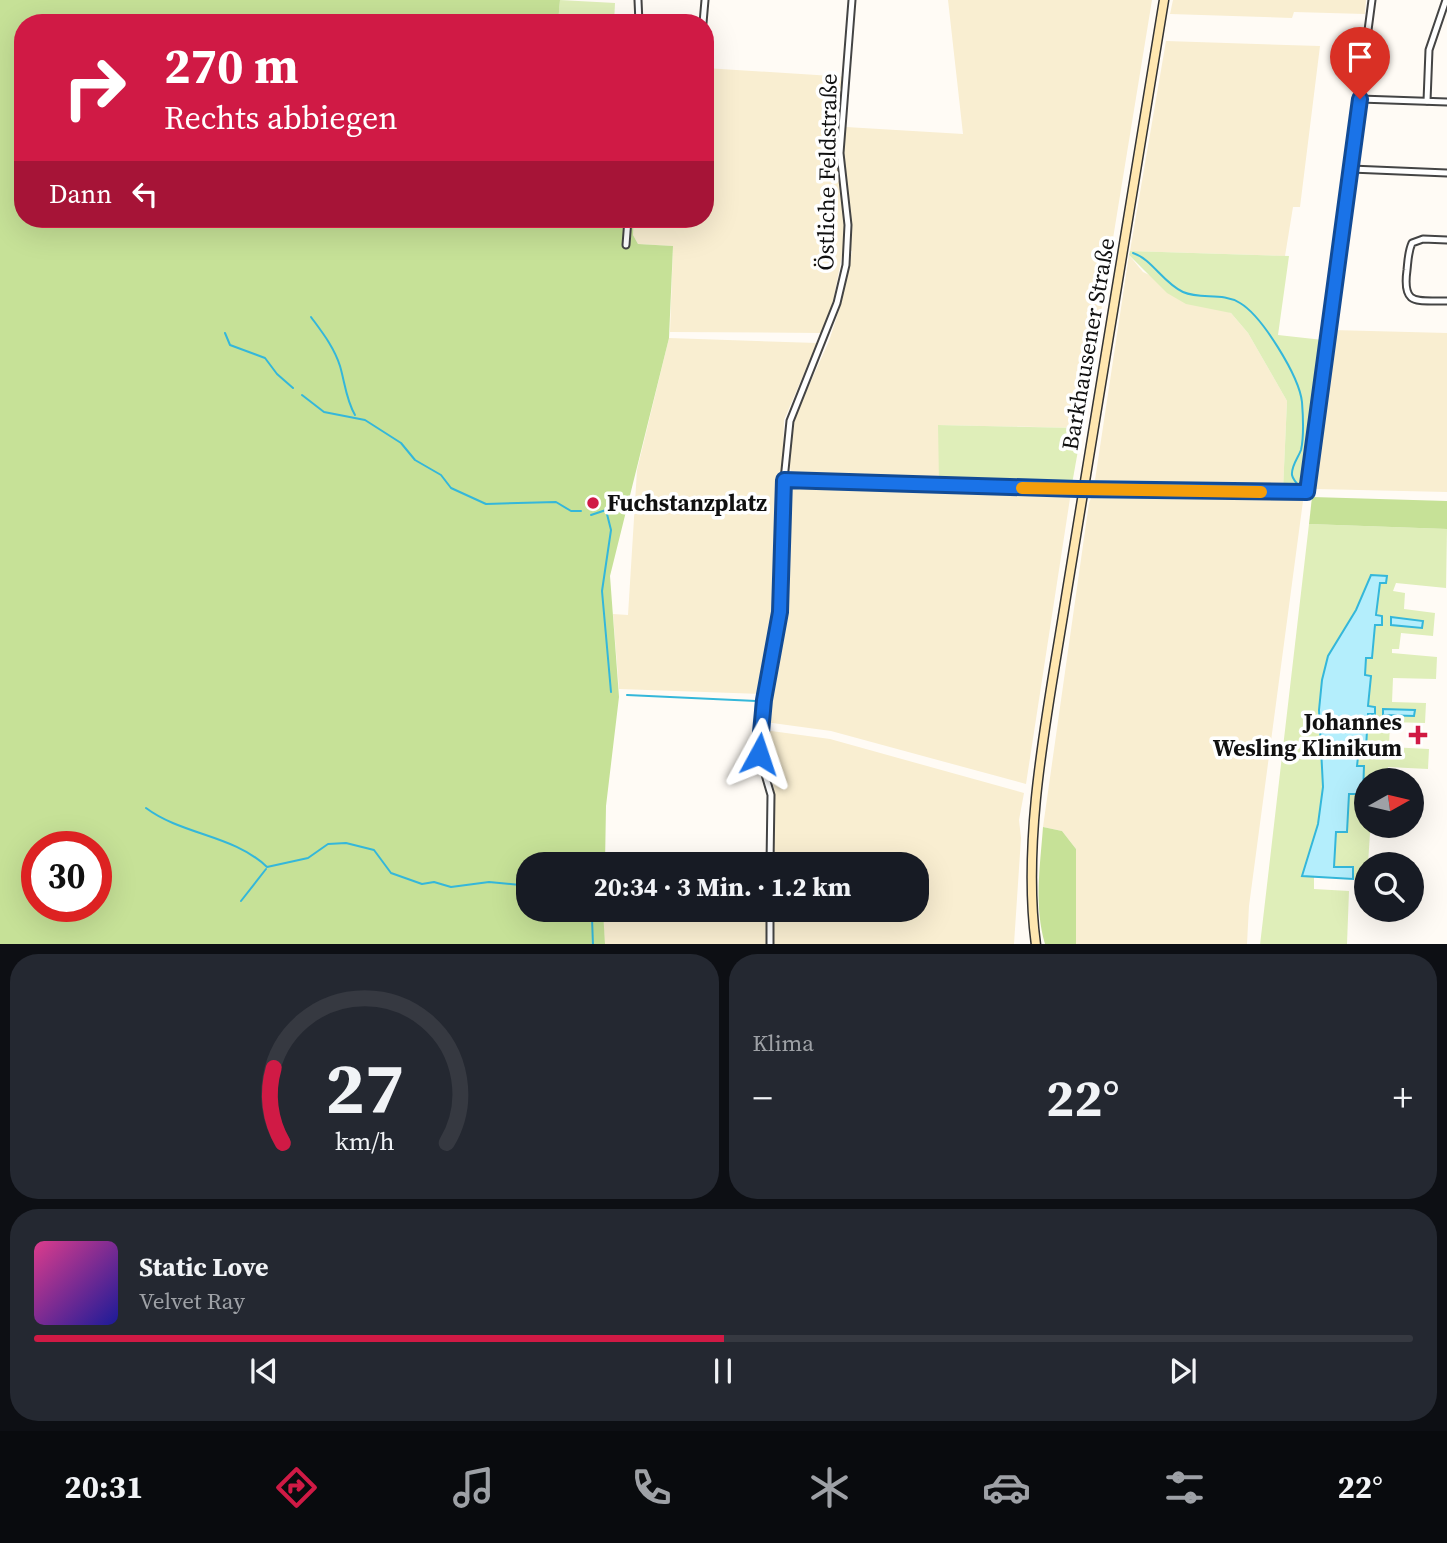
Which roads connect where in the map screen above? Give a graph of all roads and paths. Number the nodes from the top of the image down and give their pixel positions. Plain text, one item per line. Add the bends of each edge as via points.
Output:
1 (852, 0) edge
2 (1164, 0) edge
3 (1372, 0) edge
4 (1446, 0) edge
5 (1360, 99) junction
6 (1427, 101) junction
7 (1447, 102) edge
8 (1351, 169) junction
9 (1447, 173) edge
10 (627, 228) edge
11 (1447, 240) edge
12 (626, 245) dead end
13 (1447, 301) edge
14 (784, 480) junction
15 (1083, 489) junction
16 (770, 852) edge
17 (770, 922) edge
18 (770, 944) edge
19 (1036, 944) edge

1 - 14 street, Östliche Feldstraße via 840,153 848,225 846,265 837,303 790,421
2 - 15 main road, Barkhausener Straße
3 - 5 street
4 - 6 street via 1429,50
5 - 6 street
5 - 8 street
6 - 7 street
8 - 9 street
8 - 15 street via 1307,492
10 - 12 street
11 - 13 street via 1412,243 1405,289 1415,300
14 - 15 street
14 - 16 street, Östliche Feldstraße via 780,612 759,754 771,794
15 - 19 main road, Barkhausener Straße via 1035,825 1030,896
17 - 18 street

